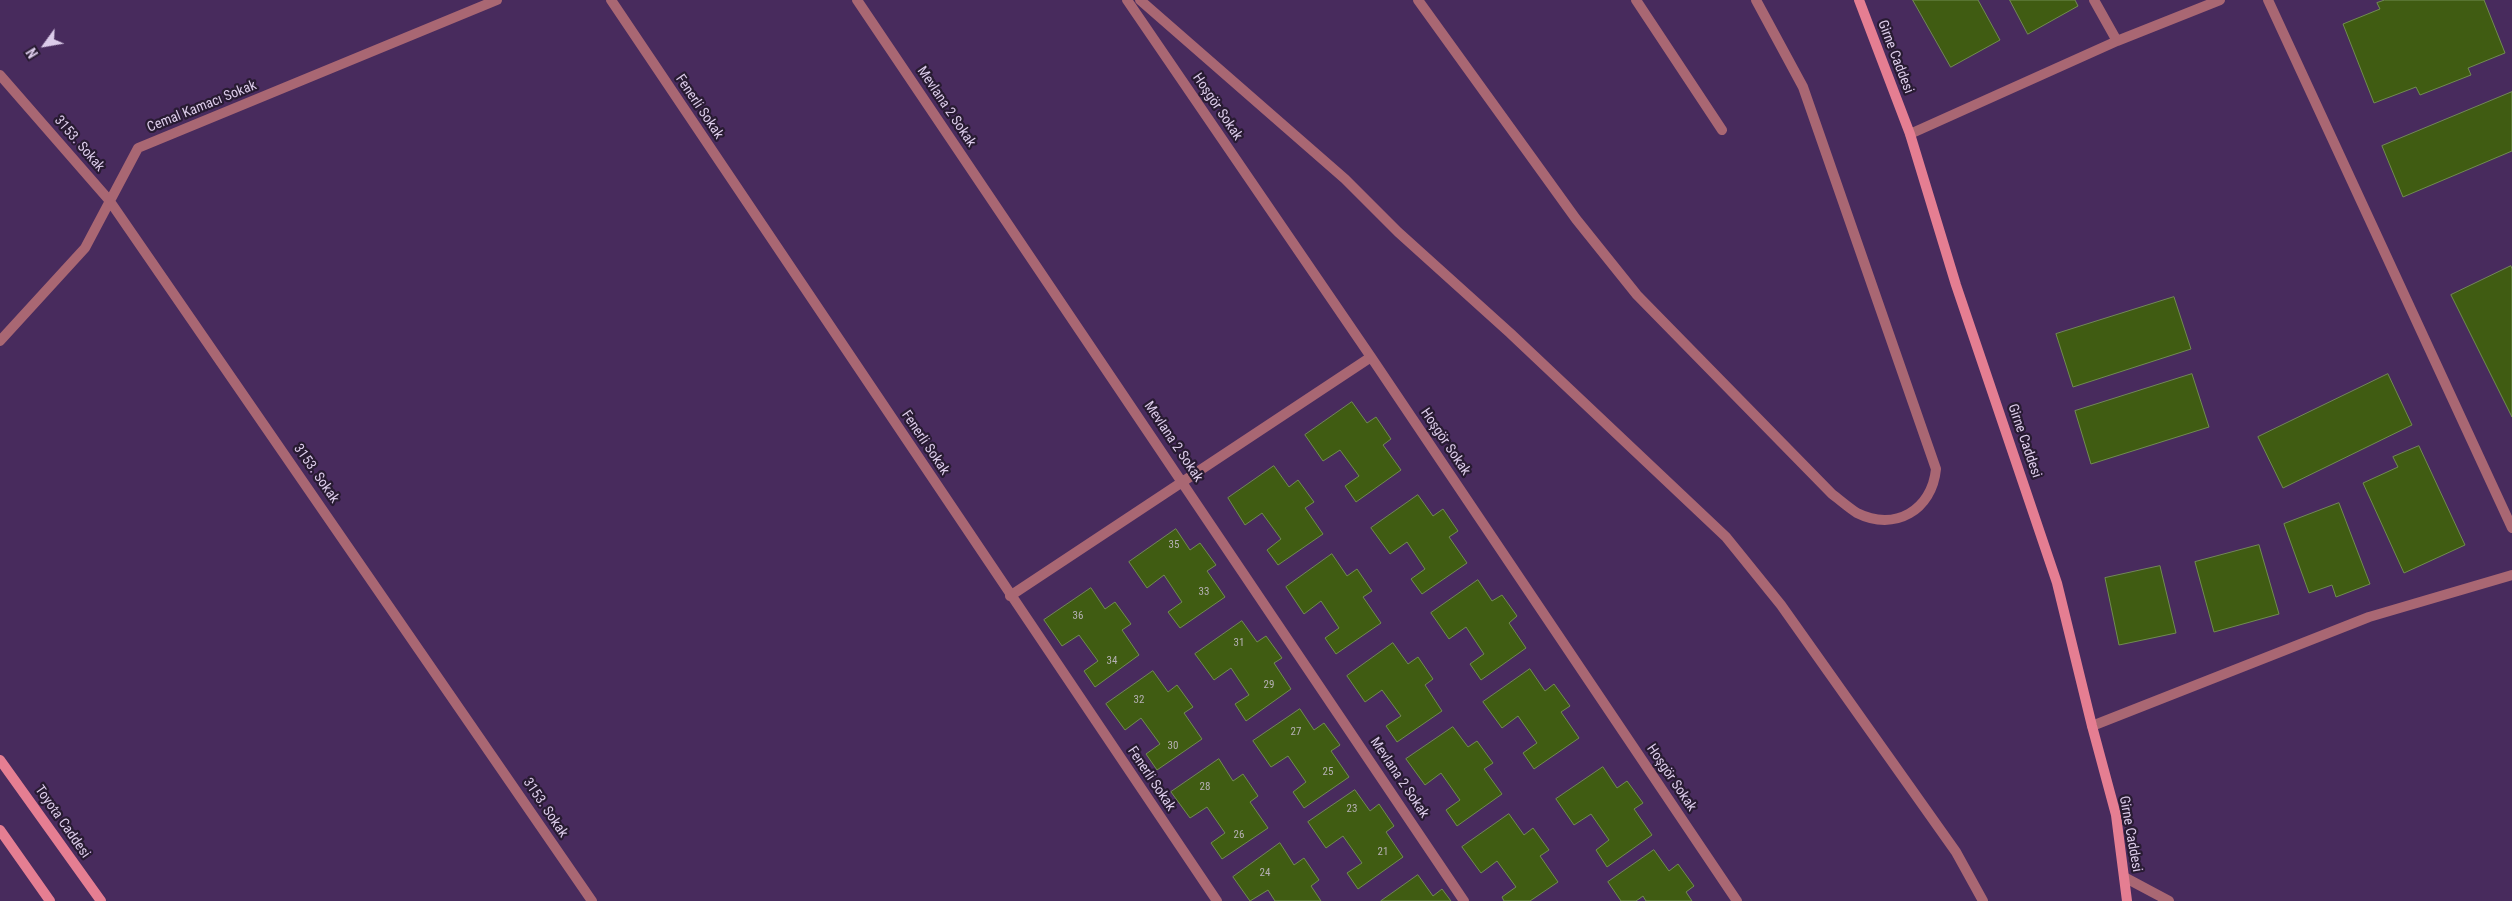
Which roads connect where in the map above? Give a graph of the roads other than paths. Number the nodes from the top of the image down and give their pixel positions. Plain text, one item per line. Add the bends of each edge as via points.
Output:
1 (497, 0) edge
2 (611, 0) edge
3 (857, 0) edge
4 (1127, 0) edge
5 (1140, 0) edge
6 (1418, 0) edge
7 (1636, 0) edge
8 (1756, 0) edge
9 (1859, 0) edge
10 (2094, 0) edge
11 (2220, 0) edge
12 (2268, 0) edge
13 (2117, 41) junction
14 (0, 75) edge
15 (1722, 130) dead end
16 (1910, 134) junction
17 (109, 200) junction
18 (0, 341) edge
19 (1371, 356) junction
20 (1183, 481) junction
21 (2512, 528) edge
22 (2512, 575) edge
23 (1010, 596) junction
24 (2092, 726) junction
25 (0, 760) edge
26 (0, 830) edge
27 (2124, 877) junction
28 (50, 901) edge
29 (100, 901) edge
30 (592, 901) edge
31 (1217, 901) edge
32 (1464, 901) edge
33 (1737, 901) edge
34 (1983, 901) edge
35 (2127, 901) edge
36 (2169, 901) edge

1 - 17 street, Cemal Kamacı Sokak via 138,148
2 - 23 street, Fenerli Sokak
3 - 20 street, Mevlana 2 Sokak
4 - 19 street, Hoşgör Sokak
5 - 34 street via 1345,180 1726,537 1781,605 1950,844
6 - 8 street via 1576,219 1637,295 1832,494 1858,513 1884,520 1899,519 1914,512 1930,494 1936,469 1803,87
7 - 15 street
9 - 16 street, Girne Caddesi
10 - 13 street
11 - 13 street
12 - 21 street
13 - 16 street
14 - 17 street, 3153. Sokak
16 - 24 street, Girne Caddesi via 1956,285 2057,583
17 - 18 street, Cemal Kamacı Sokak via 85,248
17 - 30 street, 3153. Sokak
19 - 20 street
19 - 33 street, Hoşgör Sokak
20 - 23 street
20 - 32 street, Mevlana 2 Sokak
22 - 24 street via 2368,617
23 - 31 street, Fenerli Sokak
24 - 27 street, Girne Caddesi via 2116,815
25 - 29 street, Toyota Caddesi
26 - 28 street
27 - 35 street, Girne Caddesi
27 - 36 street

